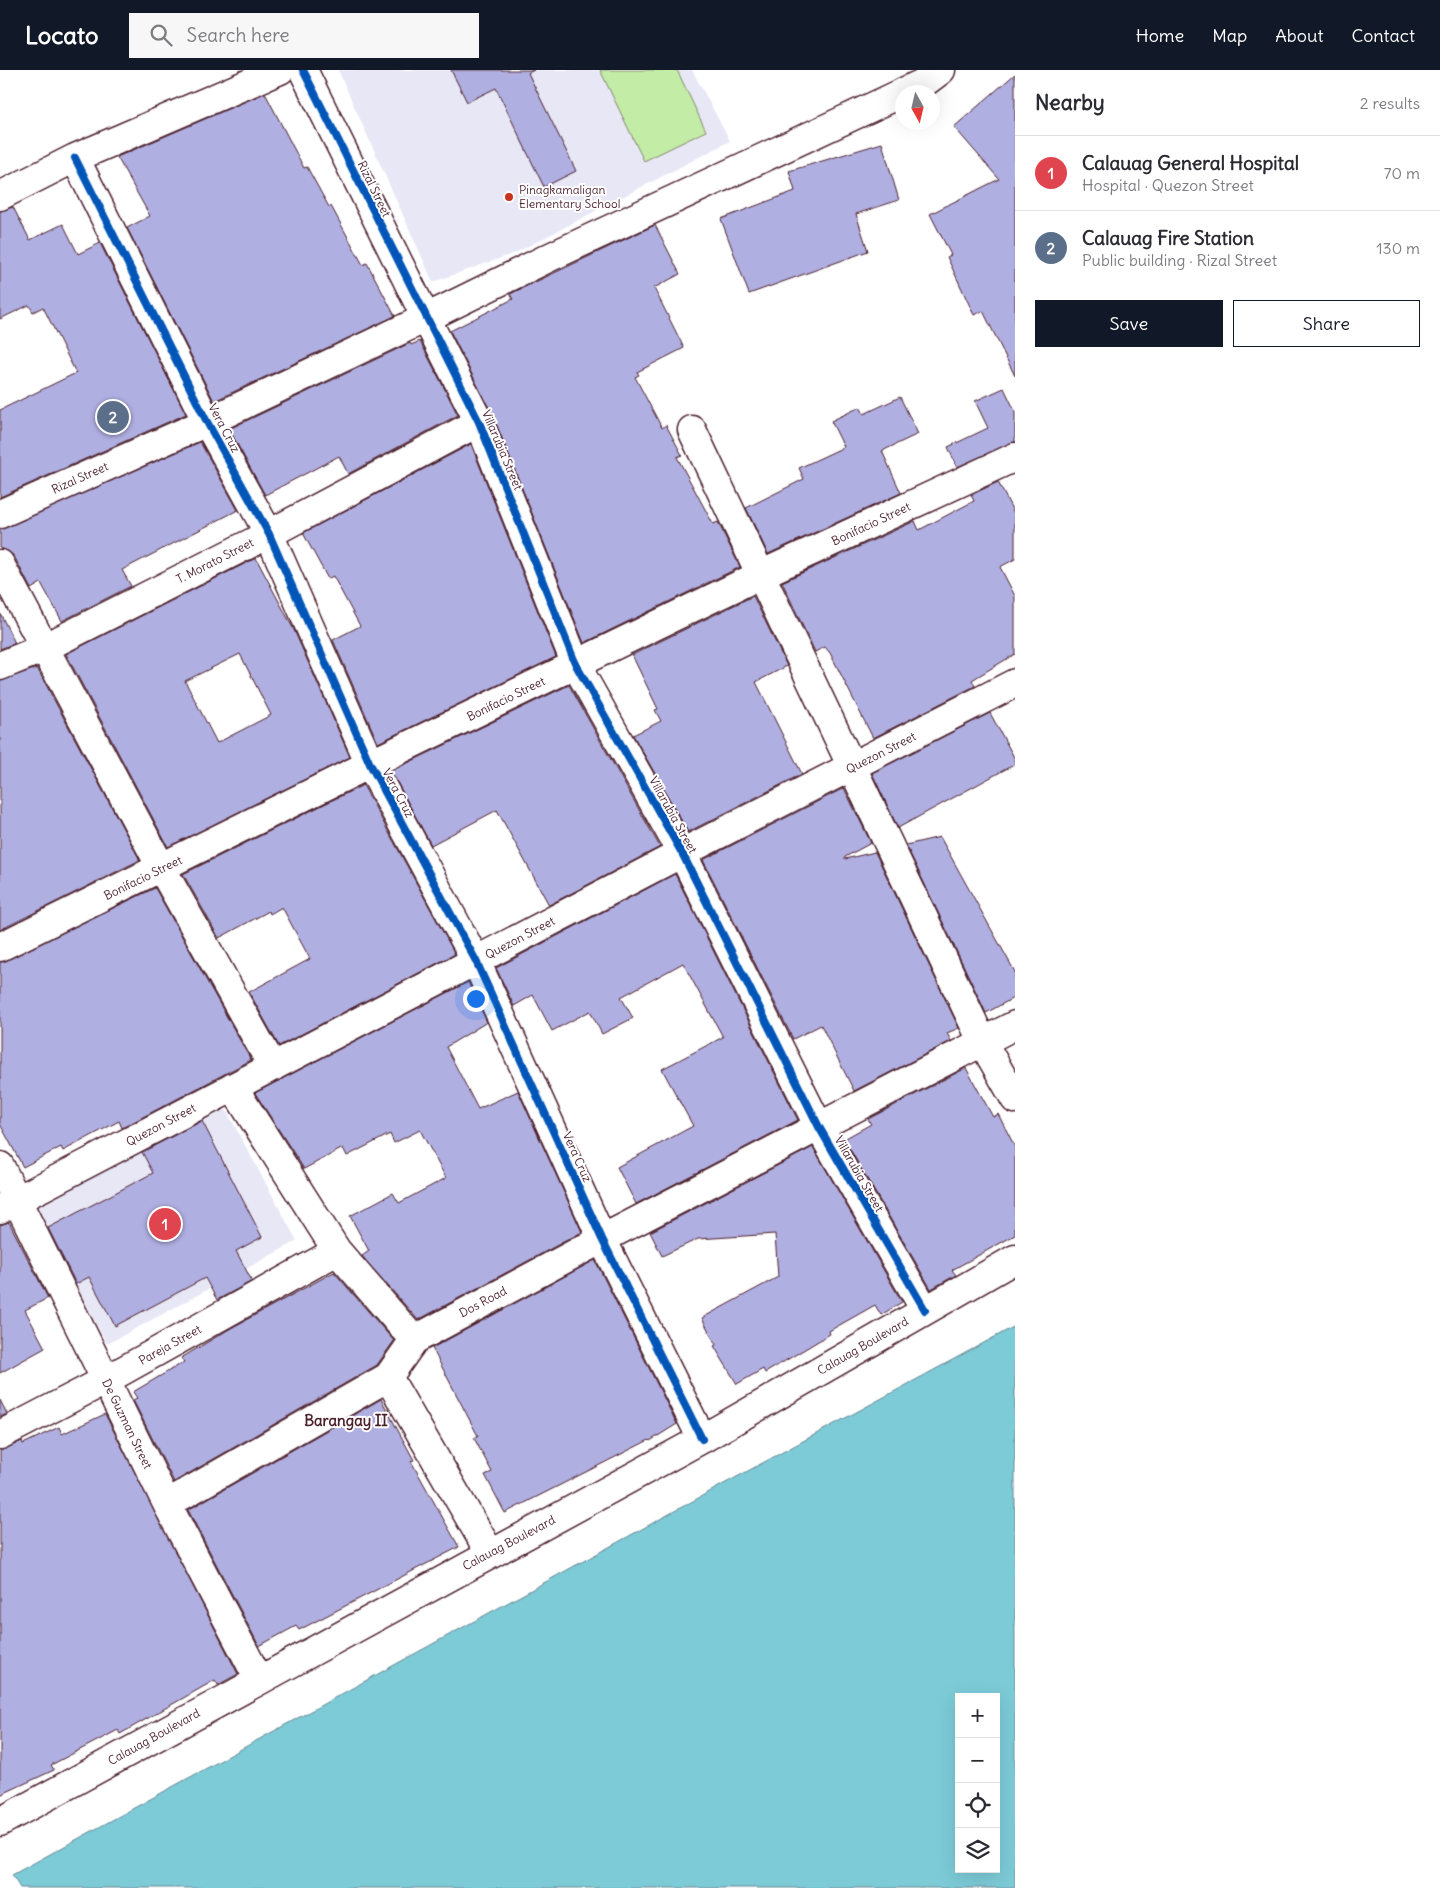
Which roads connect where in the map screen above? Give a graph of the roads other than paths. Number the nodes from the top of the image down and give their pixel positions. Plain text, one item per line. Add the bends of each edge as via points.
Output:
1 (280, 70) edge
2 (303, 70) edge
3 (940, 70) edge
4 (919, 85) edge
5 (895, 97) edge
6 (75, 158) junction
7 (0, 196) edge
8 (426, 318) junction
9 (208, 422) junction
10 (480, 422) junction
11 (692, 430) dead end
12 (1015, 457) edge
13 (0, 514) edge
14 (268, 534) junction
15 (0, 564) edge
16 (760, 575) junction
17 (44, 648) junction
18 (576, 665) junction
19 (0, 666) edge
20 (1015, 683) edge
21 (370, 764) junction
22 (852, 768) junction
23 (682, 853) junction
24 (162, 869) junction
25 (0, 947) edge
26 (476, 961) junction
27 (1015, 1025) edge
28 (983, 1043) junction
29 (273, 1067) junction
30 (233, 1087) junction
31 (1015, 1099) edge
32 (819, 1127) junction
33 (0, 1166) edge
34 (8, 1204) edge
35 (602, 1239) junction
36 (338, 1251) junction
37 (1015, 1259) edge
38 (924, 1310) junction
39 (414, 1340) junction
40 (388, 1377) junction
41 (106, 1380) junction
42 (0, 1435) edge
43 (702, 1439) junction
44 (167, 1504) junction
45 (490, 1553) junction
46 (259, 1680) junction
47 (0, 1822) edge

1 - 6 street
2 - 8 street, Rizal Street
3 - 4 street
5 - 8 street
6 - 7 street
6 - 9 street, Vera Cruz
8 - 9 street, Rizal Street
8 - 10 street, Villarubia Street
9 - 13 street, Rizal Street
9 - 14 street, Vera Cruz
10 - 14 street, T. Morato Street
10 - 18 street, Villarubia Street
11 - 16 street
12 - 16 street, Bonifacio Street
14 - 17 street, T. Morato Street
14 - 21 street, Vera Cruz
15 - 17 street
16 - 18 street, Bonifacio Street
16 - 22 street
17 - 19 street, T. Morato Street
17 - 24 street
18 - 21 street, Bonifacio Street
18 - 23 street, Villarubia Street
20 - 22 street, Quezon Street
21 - 24 street, Bonifacio Street
21 - 26 street, Vera Cruz
22 - 23 street, Quezon Street
22 - 28 street
23 - 26 street, Quezon Street
23 - 32 street, Villarubia Street
24 - 25 street, Bonifacio Street
24 - 29 street
26 - 29 street, Quezon Street
26 - 35 street, Vera Cruz
27 - 28 street, Dos Road
28 - 31 street
28 - 32 street, Dos Road
29 - 30 street, Quezon Street
30 - 34 street, Quezon Street
30 - 36 street
32 - 35 street, Dos Road
32 - 38 street, Villarubia Street
33 - 34 street, De Guzman Street
34 - 41 street, De Guzman Street
35 - 39 street, Dos Road
35 - 43 street, Vera Cruz
36 - 39 street
36 - 41 street, Pareja Street
37 - 38 street, Calauag Boulevard
38 - 43 street, Calauag Boulevard
39 - 40 street, Dos Road
40 - 44 street, Dos Road
40 - 45 street
41 - 42 street, Pareja Street
41 - 44 street, De Guzman Street
43 - 45 street, Calauag Boulevard
44 - 46 street, De Guzman Street
45 - 46 street, Calauag Boulevard
46 - 47 street, Calauag Boulevard

